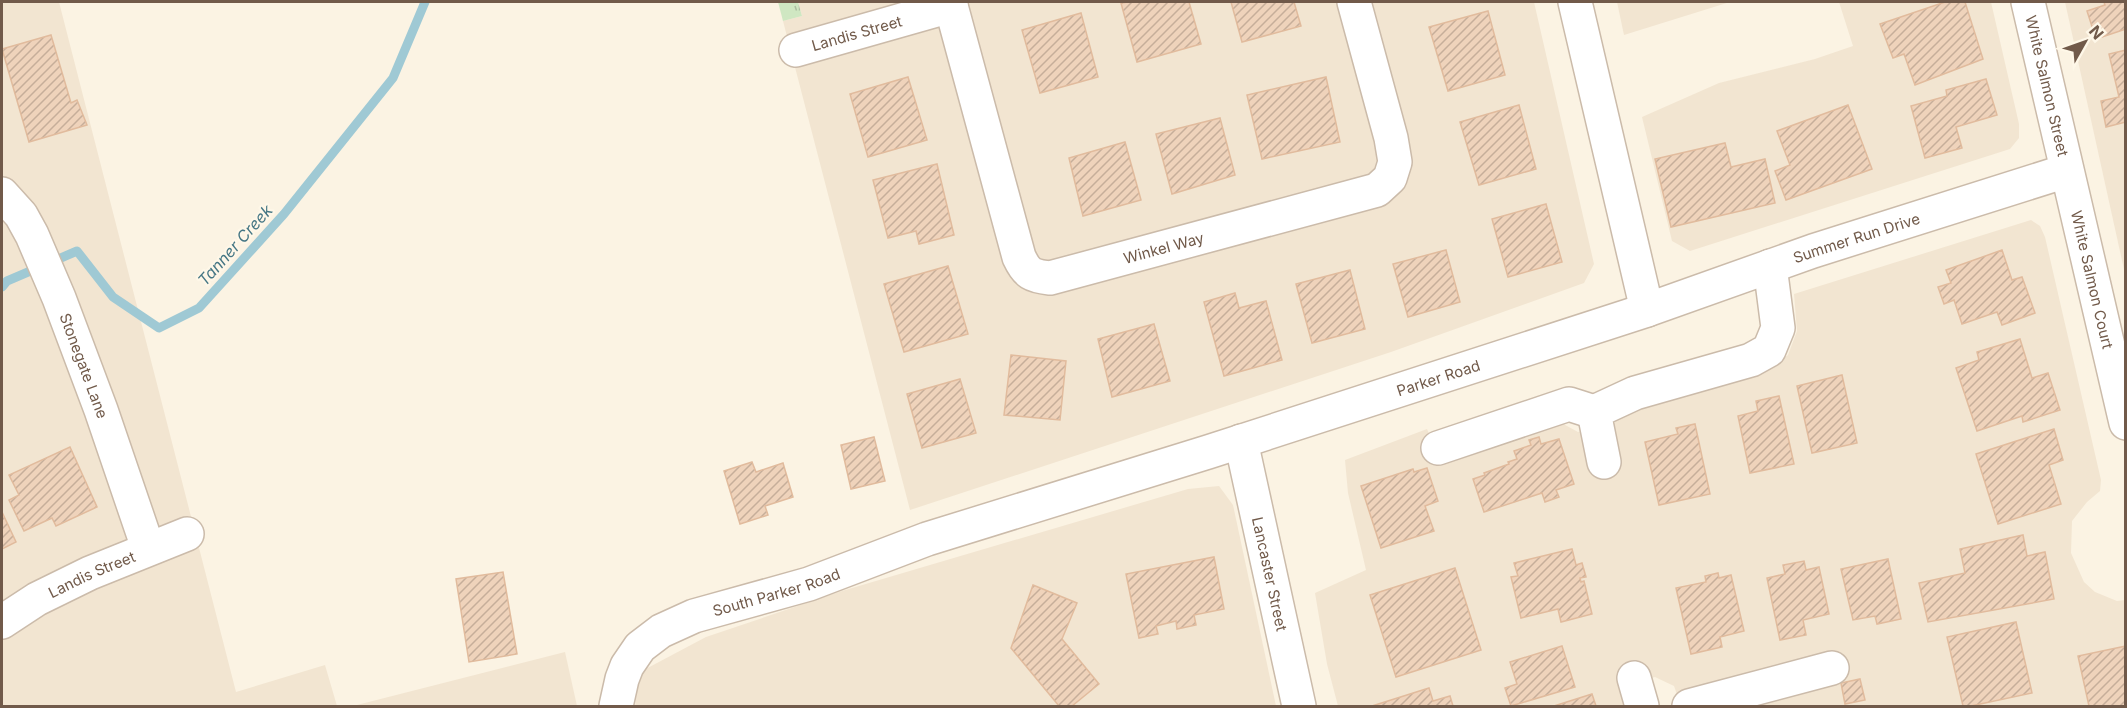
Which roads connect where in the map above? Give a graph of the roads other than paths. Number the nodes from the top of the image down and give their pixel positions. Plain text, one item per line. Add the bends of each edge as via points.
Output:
1 (1354, 2) edge
2 (1575, 2) edge
3 (2028, 2) edge
4 (951, 4) edge
5 (796, 50) dead end
6 (2066, 171) junction
7 (2, 194) edge
8 (1770, 266) junction
9 (1647, 310) junction
10 (1594, 412) junction
11 (2126, 423) edge
12 (1241, 441) junction
13 (1438, 448) dead end
14 (1604, 462) dead end
15 (187, 534) dead end
16 (927, 539) joint
17 (148, 548) junction
18 (2, 622) edge
19 (1832, 668) dead end
20 (616, 706) edge
21 (1299, 706) edge
22 (1689, 706) edge

1 - 4 street, Winkel Way via 1395,162 1390,178 1377,190 1050,278 1034,276 1024,268 1012,239
2 - 9 street
3 - 6 street, White Salmon Street
4 - 5 street, Landis Street
6 - 8 street, Summer Run Drive
6 - 11 street, White Salmon Court
7 - 17 street, Stonegate Lane via 32,235 59,298
8 - 9 street, Summer Run Drive
8 - 10 street via 1779,328 1769,350 1751,360 1635,393
9 - 12 street, Parker Road
10 - 13 street via 1569,404
10 - 14 street
12 - 16 street, Parker Road
12 - 21 street, Lancaster Street
15 - 17 street, Landis Street
16 - 20 street, South Parker Road via 809,584 684,620 649,639 634,656 622,680
17 - 18 street, Landis Street via 37,599
19 - 22 street

